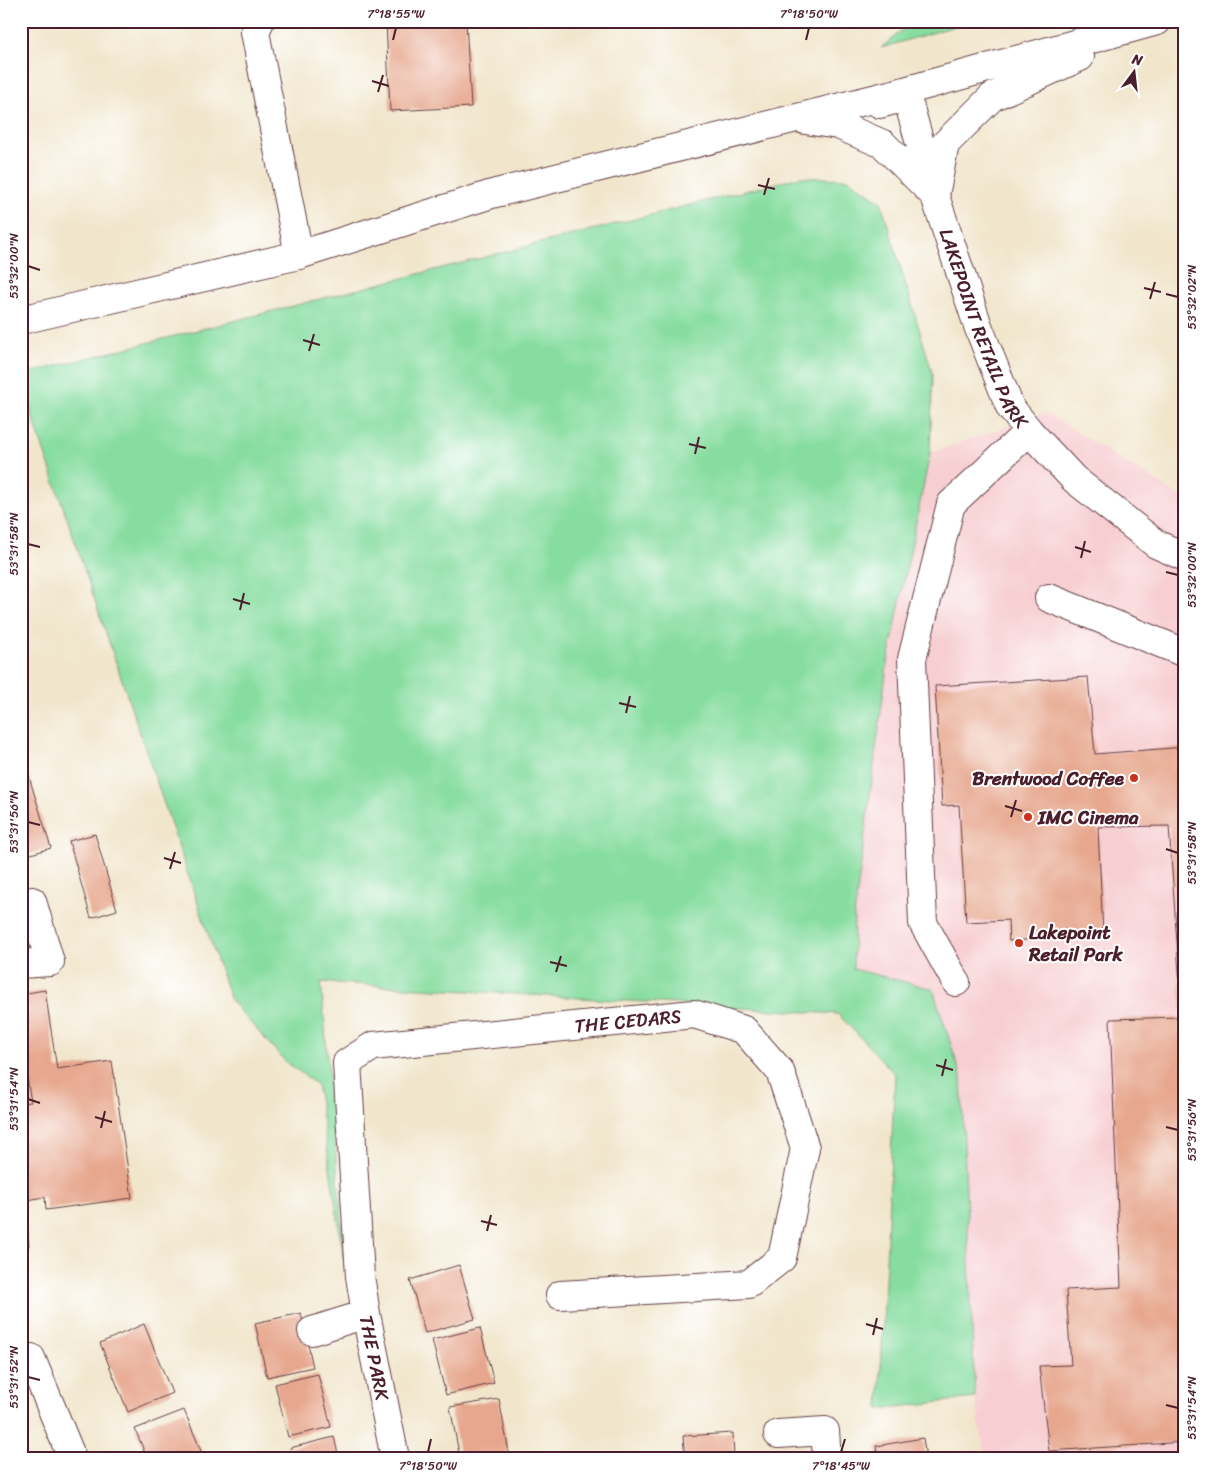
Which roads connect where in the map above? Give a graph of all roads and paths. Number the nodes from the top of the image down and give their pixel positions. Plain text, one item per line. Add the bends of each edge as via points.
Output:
1 (260, 21) edge
2 (1157, 21) edge
3 (834, 109) junction
4 (796, 119) junction
5 (935, 196) junction
6 (299, 255) junction
7 (21, 320) edge
8 (1029, 431) junction
9 (1185, 557) edge
10 (1049, 598) dead end
11 (1185, 653) edge
12 (32, 901) dead end
13 (21, 964) edge
14 (956, 982) dead end
15 (560, 1295) dead end
16 (366, 1314) junction
17 (312, 1331) dead end
18 (31, 1358) dead end
19 (778, 1434) dead end
20 (72, 1458) edge
21 (394, 1458) edge
22 (827, 1458) edge

1 - 6 street via 255,32
2 - 3 street
2 - 5 street via 992,97 945,144
3 - 4 street
3 - 5 street, LAKEPOINT RETAIL PARK via 864,108 900,100 907,102
4 - 5 street via 838,125 883,144
4 - 6 street via 492,194
5 - 8 street, LAKEPOINT RETAIL PARK via 978,326 1010,407
6 - 7 street
8 - 9 street, LAKEPOINT RETAIL PARK via 1074,479 1156,544
8 - 14 street via 951,504 912,660 923,923
10 - 11 street
12 - 13 street via 50,962
15 - 16 street, THE CEDARS via 749,1284 782,1258 805,1148 780,1071 744,1030 694,1014 373,1046 348,1063 360,1276
16 - 17 street, THE PARK
16 - 21 street, THE PARK
18 - 20 street
19 - 22 street via 825,1431

